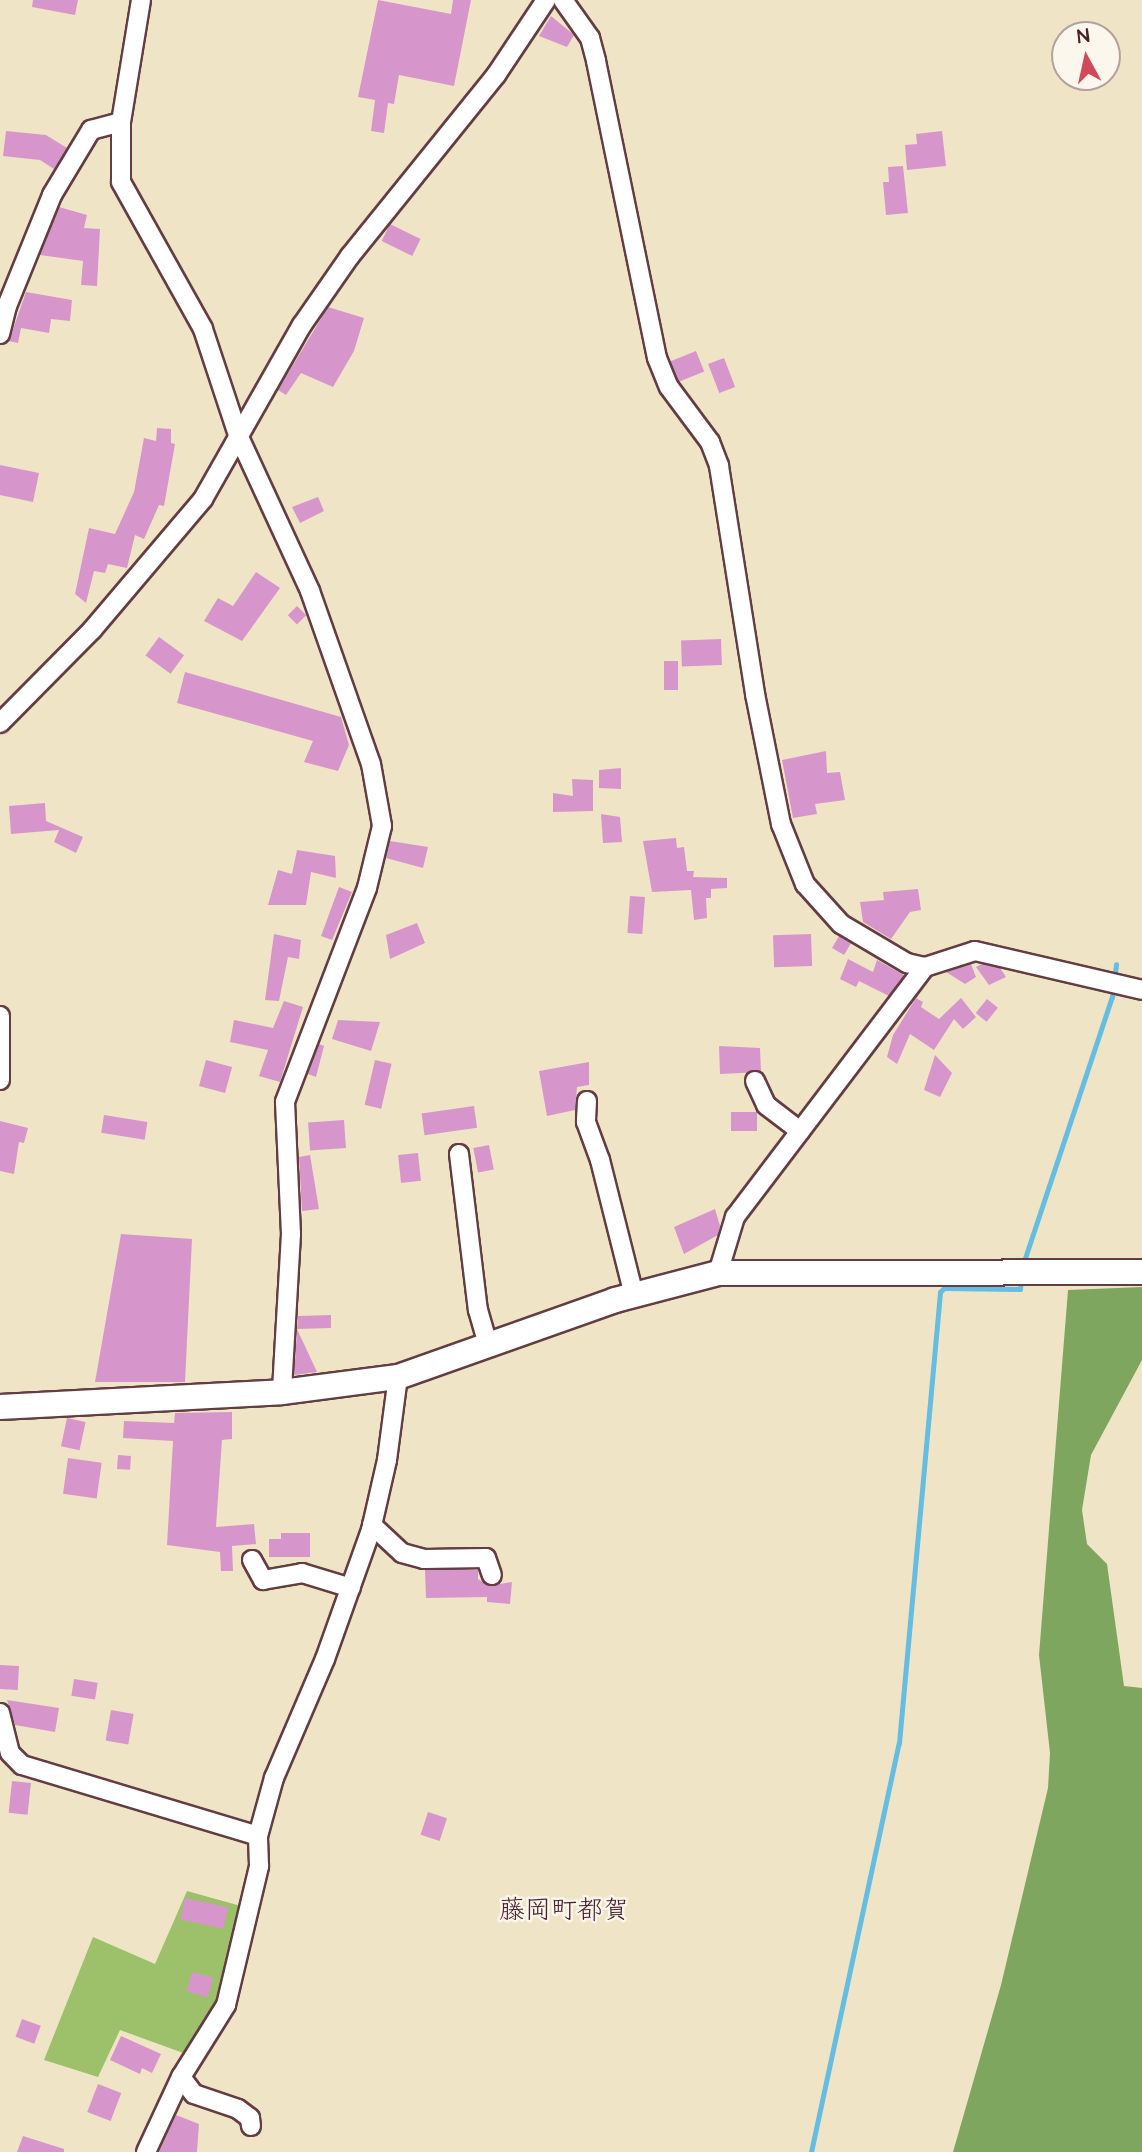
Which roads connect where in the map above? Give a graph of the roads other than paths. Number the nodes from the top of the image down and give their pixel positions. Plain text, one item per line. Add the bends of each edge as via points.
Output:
1 (141, 0) edge
2 (546, 0) edge
3 (563, 0) edge
4 (121, 122) junction
5 (0, 334) edge
6 (238, 435) junction
7 (1, 724) edge
8 (925, 967) junction
9 (1142, 990) edge
10 (0, 1016) edge
11 (0, 1080) edge
12 (755, 1081) dead end
13 (587, 1101) dead end
14 (800, 1131) junction
15 (459, 1154) dead end
16 (1142, 1272) edge
17 (718, 1273) junction
18 (634, 1295) junction
19 (488, 1345) junction
20 (398, 1377) junction
21 (282, 1392) junction
22 (0, 1408) edge
23 (372, 1525) junction
24 (253, 1560) dead end
25 (492, 1575) dead end
26 (351, 1588) junction
27 (0, 1713) edge
28 (258, 1836) junction
29 (181, 2077) junction
30 (251, 2126) dead end
31 (146, 2152) edge

1 - 4 street
2 - 6 street via 496,75 318,302
3 - 8 street via 590,38 657,358 669,387 710,442 719,466 781,824 805,884 841,924 907,963
4 - 5 street via 91,130 52,195 6,306
4 - 6 street via 121,182 203,329
6 - 7 street via 203,499 92,630
6 - 21 street via 310,591 371,764 382,826 367,888 285,1102 291,1234
8 - 9 street via 975,951
8 - 14 street
10 - 11 street
12 - 14 street via 766,1105
13 - 18 street via 586,1122
14 - 17 street via 735,1217
15 - 19 street via 478,1310
16 - 17 street
17 - 18 street
18 - 19 street
19 - 20 street
20 - 21 street
20 - 23 street via 387,1460
21 - 22 street
23 - 25 street via 402,1553 424,1559 486,1558
23 - 26 street
24 - 26 street via 263,1580 302,1573
26 - 28 street via 274,1778
27 - 28 street via 10,1753 22,1765
28 - 29 street via 259,1866 226,2006
29 - 30 street via 194,2094 238,2109 250,2118
29 - 31 street

